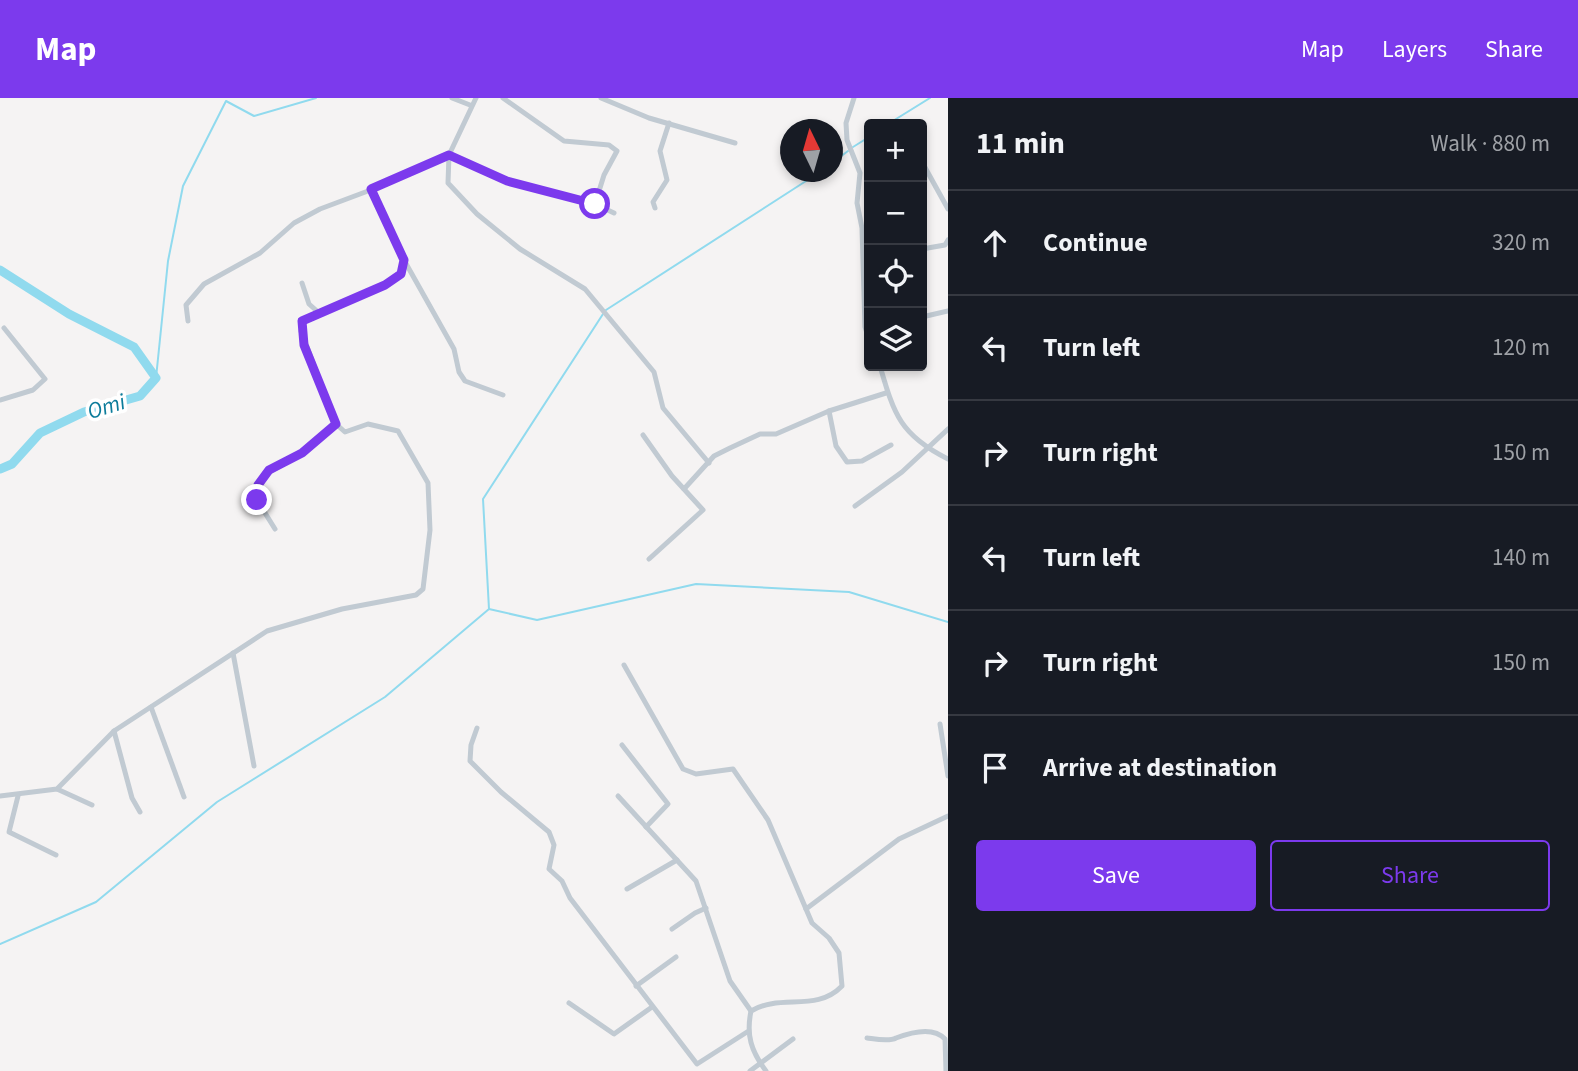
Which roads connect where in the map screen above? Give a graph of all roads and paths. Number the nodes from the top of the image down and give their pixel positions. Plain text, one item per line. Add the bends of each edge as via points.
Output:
1 (452, 98) edge
2 (476, 98) edge
3 (503, 98) edge
4 (602, 98) edge
5 (854, 98) edge
6 (470, 105) junction
7 (668, 123) junction
8 (736, 143) dead end
9 (449, 155) junction
10 (927, 171) edge
11 (371, 189) junction
12 (595, 204) junction
13 (654, 208) dead end
14 (948, 209) edge
15 (614, 213) dead end
16 (948, 240) edge
17 (864, 245) edge
18 (927, 248) edge
19 (404, 260) junction
20 (302, 283) dead end
21 (948, 311) edge
22 (318, 312) junction
23 (927, 316) edge
24 (188, 321) dead end
25 (4, 328) dead end
26 (881, 371) edge
27 (886, 393) junction
28 (503, 396) dead end
29 (0, 400) edge
30 (829, 411) junction
31 (336, 424) junction
32 (948, 429) edge
33 (643, 435) dead end
34 (891, 445) dead end
35 (929, 450) junction
36 (948, 459) edge
37 (709, 463) junction
38 (684, 489) junction
39 (855, 506) dead end
40 (275, 530) dead end
41 (649, 559) dead end
42 (233, 653) junction
43 (625, 665) dead end
44 (151, 707) junction
45 (940, 724) dead end
46 (477, 728) dead end
47 (114, 731) junction
48 (622, 745) dead end
49 (254, 766) dead end
50 (948, 776) edge
51 (57, 789) junction
52 (0, 796) edge
53 (18, 796) junction
54 (618, 796) dead end
55 (184, 797) dead end
56 (92, 805) dead end
57 (140, 812) dead end
58 (948, 816) edge
59 (646, 827) junction
60 (56, 855) dead end
61 (677, 860) junction
62 (626, 889) dead end
63 (706, 908) junction
64 (806, 909) junction
65 (672, 929) dead end
66 (676, 957) dead end
67 (636, 986) junction
68 (569, 1003) dead end
69 (652, 1007) junction
70 (751, 1011) junction
71 (747, 1032) junction
72 (867, 1038) dead end
73 (793, 1039) dead end
74 (760, 1062) junction
75 (697, 1064) junction
76 (703, 1071) edge
77 (750, 1071) edge
78 (766, 1071) edge
79 (946, 1071) edge

1 - 6 street
2 - 6 street
3 - 12 street via 564,141 609,145 617,151
4 - 7 street
5 - 17 street via 846,123 847,140 860,173 857,203
6 - 9 street
7 - 8 street
7 - 13 street via 660,150 667,180
9 - 11 street
9 - 12 street via 507,181
9 - 37 street via 448,183 520,249 585,289 654,372 663,408
10 - 14 street
11 - 19 street
11 - 24 street via 294,223 260,253 204,284 186,305
12 - 15 street
16 - 18 street via 945,245
19 - 22 street via 401,274 385,285
19 - 28 street via 453,349 458,372 466,381
20 - 22 street via 309,304
21 - 23 street
22 - 31 street via 302,321 301,331
25 - 29 street via 45,379 33,390
26 - 27 street
27 - 30 street
27 - 35 street via 892,410
30 - 34 street via 836,446 847,462 862,461
30 - 37 street via 776,435 761,434
31 - 40 street via 302,453 263,476 257,500
31 - 42 street via 345,432 369,424 398,431 419,464 430,501 424,589 297,620 267,631
32 - 35 street
33 - 38 street
35 - 36 street
35 - 39 street
37 - 38 street
38 - 41 street via 704,510
42 - 44 street
42 - 49 street
43 - 64 street via 683,769 696,774 733,769 759,804
44 - 47 street
44 - 55 street
45 - 50 street
46 - 67 street via 470,761 549,832 554,845 548,865 551,872
47 - 51 street
47 - 57 street
48 - 59 street via 668,804
51 - 53 street
51 - 56 street
52 - 53 street
53 - 60 street via 9,832
54 - 59 street
58 - 64 street via 899,839
59 - 61 street
61 - 62 street
61 - 63 street via 696,881
63 - 65 street
63 - 70 street via 730,981
64 - 70 street via 812,923 839,953 842,986 822,1001 775,1002
66 - 67 street
67 - 69 street
68 - 69 street via 614,1034
69 - 75 street
70 - 71 street
71 - 74 street
71 - 75 street
72 - 79 street via 939,1034 945,1039
73 - 74 street
74 - 77 street
74 - 78 street
75 - 76 street

